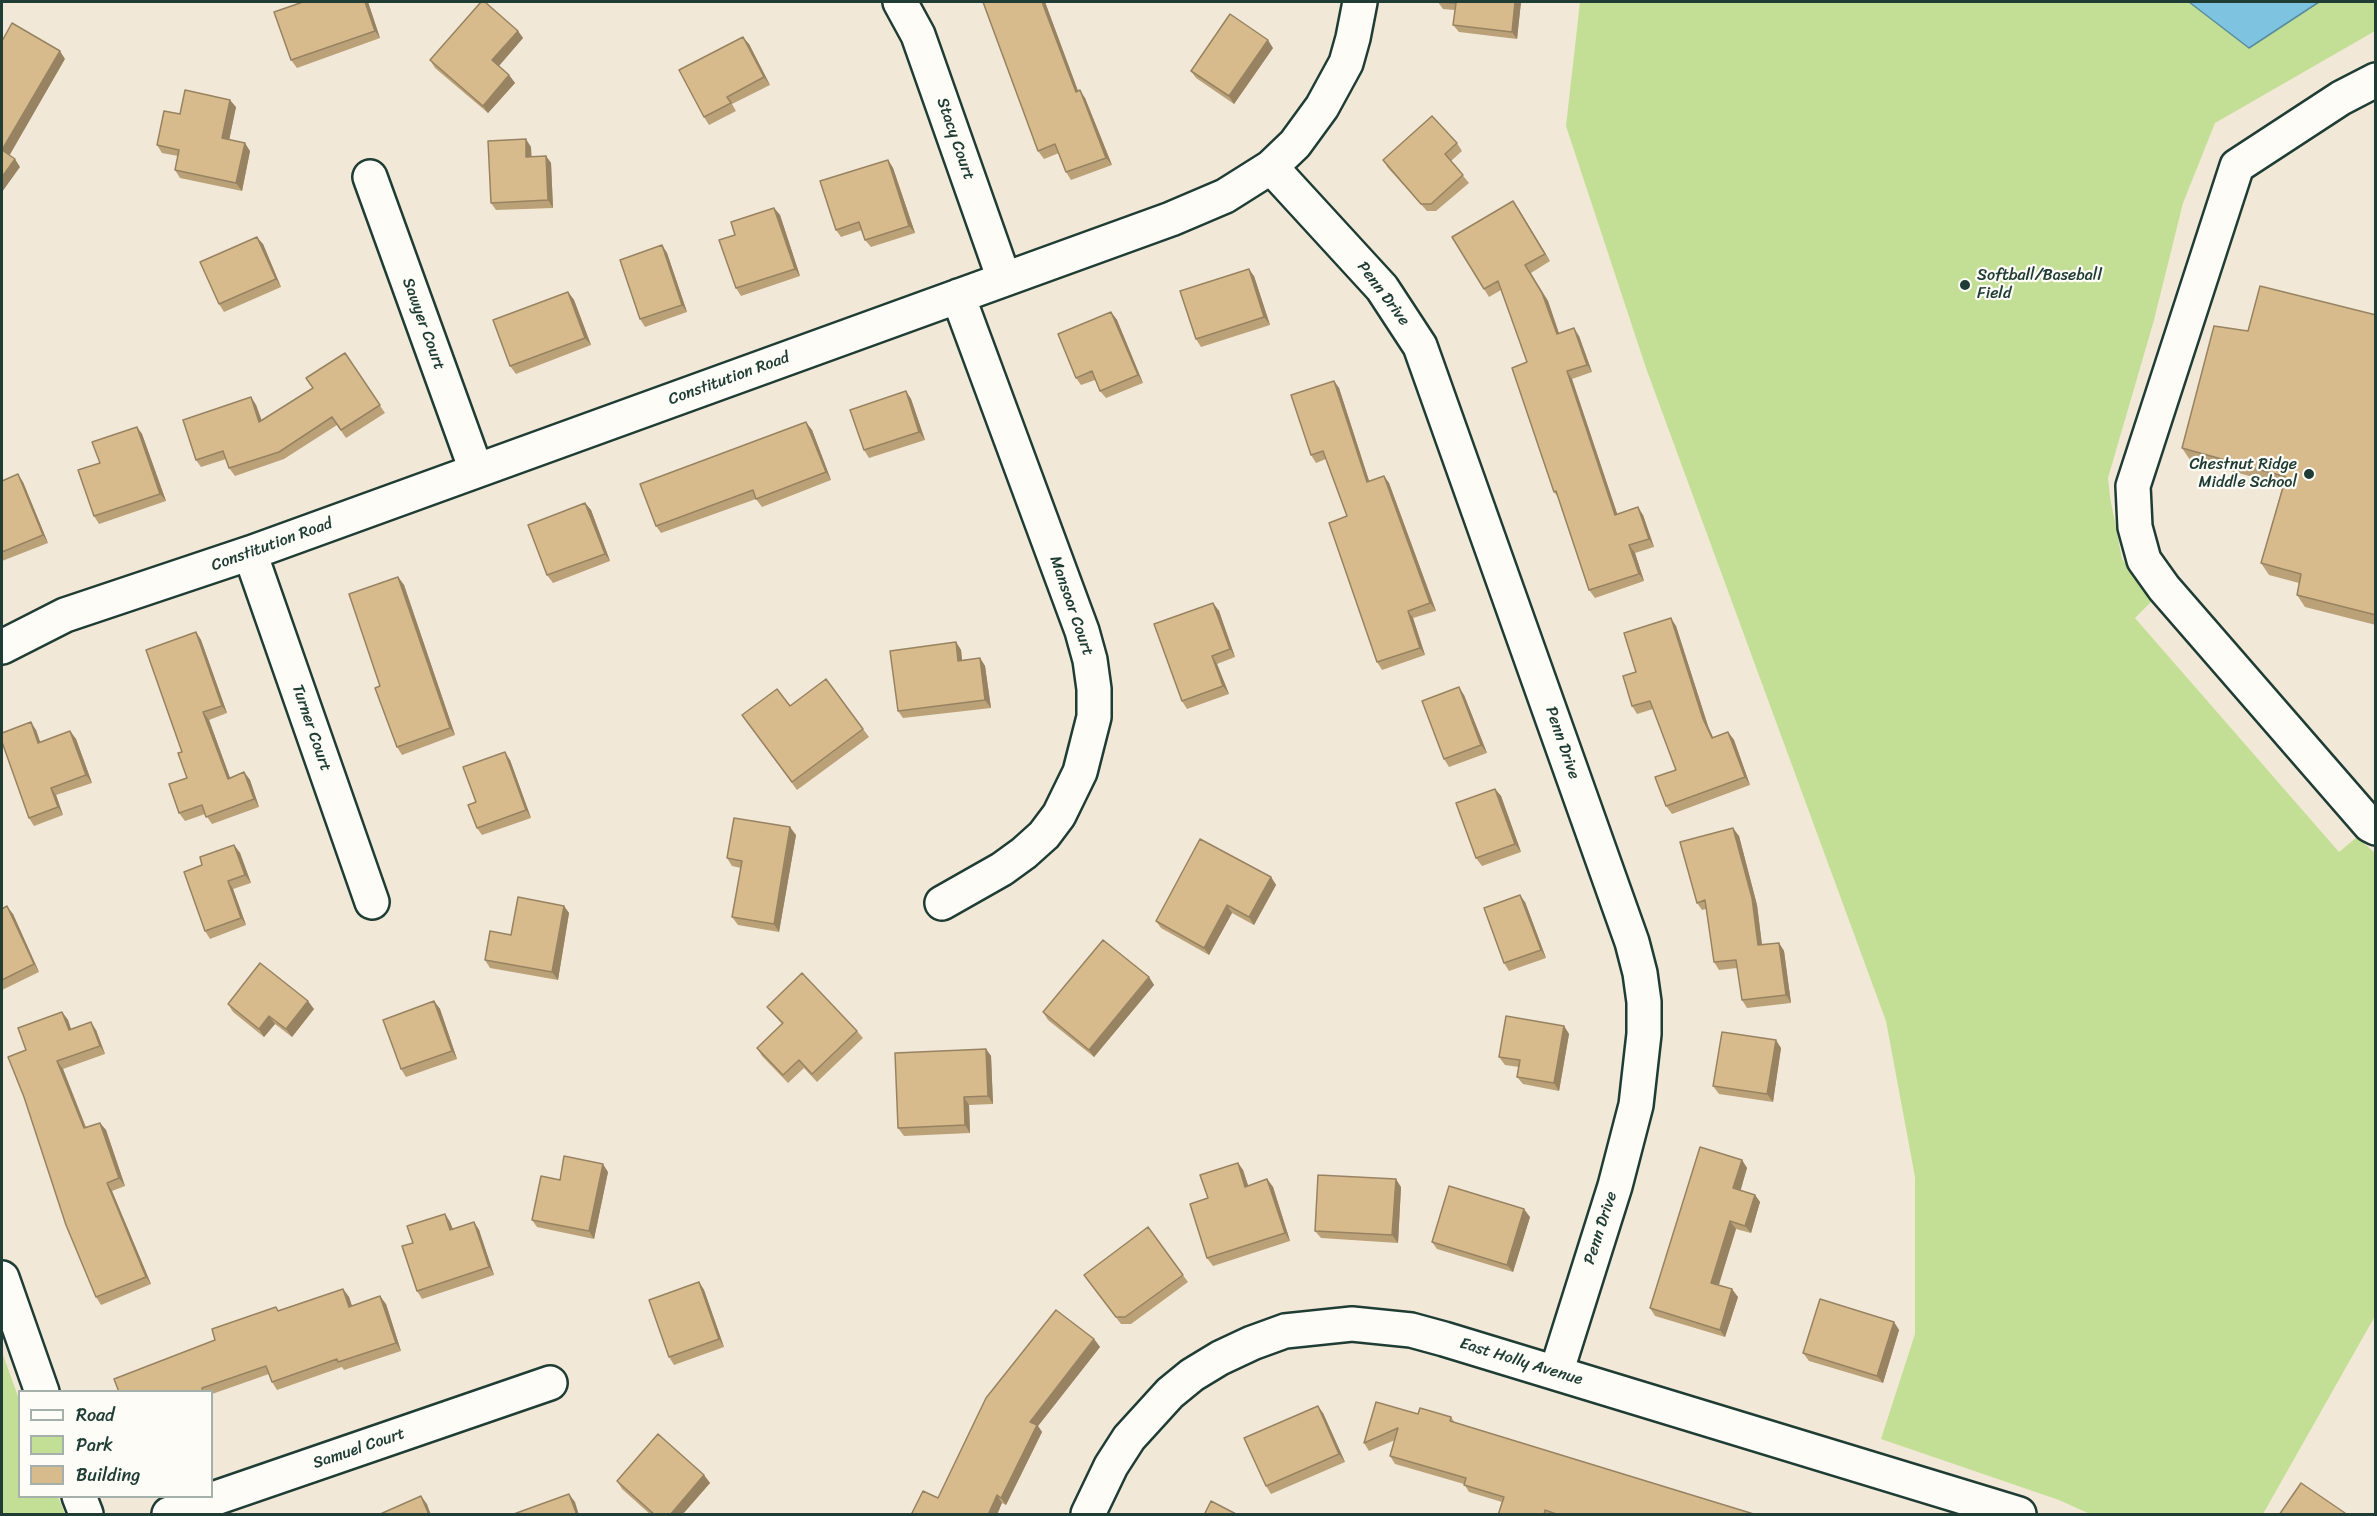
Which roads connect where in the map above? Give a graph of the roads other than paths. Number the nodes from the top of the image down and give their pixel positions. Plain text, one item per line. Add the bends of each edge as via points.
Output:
1 (900, 2) edge
2 (1359, 2) edge
3 (2376, 80) edge
4 (1271, 166) junction
5 (370, 177) dead end
6 (1004, 279) junction
7 (958, 296) junction
8 (476, 470) junction
9 (250, 554) junction
10 (2, 646) edge
11 (2376, 828) edge
12 (372, 902) dead end
13 (942, 903) dead end
14 (2, 1278) edge
15 (1556, 1372) junction
16 (550, 1383) dead end
17 (41, 1390) edge
18 (79, 1498) edge
19 (86, 1515) edge
20 (169, 1515) edge
21 (1088, 1515) edge
22 (2019, 1515) edge

1 - 6 street, Stacy Court via 918,35
2 - 4 street, Constitution Road via 1346,63 1334,87 1295,144
3 - 11 street via 2236,166 2133,486 2135,527 2144,560
4 - 6 street, Constitution Road via 1214,201
4 - 15 street, Penn Drive via 1382,288 1420,346 1621,909 1640,973 1644,1034 1636,1105 1615,1186
5 - 8 street, Sawyer Court
6 - 7 street, Constitution Road
7 - 8 street, Constitution Road
7 - 13 street, Mansoor Court via 1082,631 1090,660 1094,717 1080,772 1059,815 1044,835 1002,869
8 - 9 street, Constitution Road
9 - 10 street, Constitution Road via 65,615
9 - 12 street, Turner Court
14 - 17 street
15 - 21 street, East Holly Avenue via 1411,1330 1352,1324 1285,1331 1220,1358 1170,1393 1129,1438
15 - 22 street, East Holly Avenue
16 - 20 street, Samuel Court
18 - 19 street

